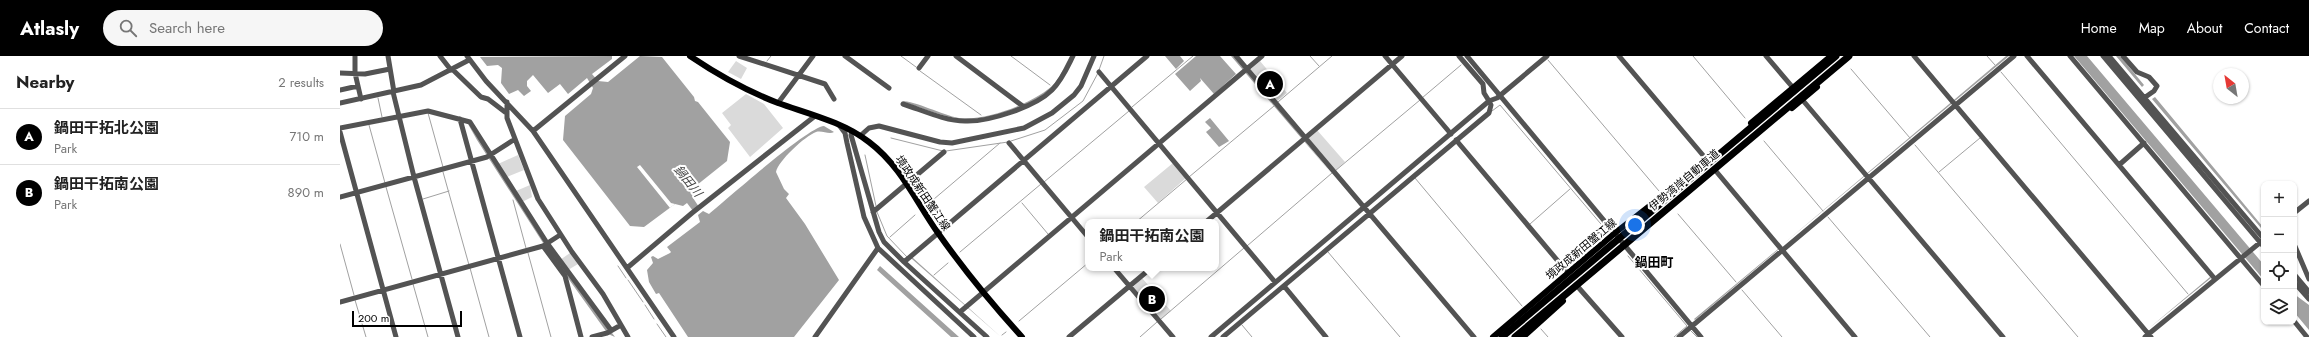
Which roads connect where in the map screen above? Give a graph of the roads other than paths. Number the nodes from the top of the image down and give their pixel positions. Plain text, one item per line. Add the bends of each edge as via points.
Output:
1 (354, 56) edge
2 (388, 56) edge
3 (440, 56) edge
4 (625, 56) edge
5 (690, 56) edge
6 (739, 56) edge
7 (813, 56) edge
8 (845, 56) edge
9 (928, 56) edge
10 (956, 56) edge
11 (1094, 56) edge
12 (1147, 56) edge
13 (1236, 56) edge
14 (1262, 56) edge
15 (1385, 56) edge
16 (1402, 56) edge
17 (1459, 56) edge
18 (1467, 56) edge
19 (1547, 56) edge
20 (1619, 56) edge
21 (1766, 56) edge
22 (1830, 56) edge
23 (1836, 56) edge
24 (1849, 56) edge
25 (1854, 56) edge
26 (1914, 56) edge
27 (2014, 56) edge
28 (2027, 56) edge
29 (2070, 56) edge
30 (2103, 56) edge
31 (2109, 56) edge
32 (2123, 56) edge
33 (1070, 57) edge
34 (468, 58) edge
35 (1392, 64) junction
36 (919, 68) dead end
37 (390, 69) junction
38 (452, 70) junction
39 (1246, 70) junction
40 (1099, 72) dead end
41 (340, 73) edge
42 (355, 74) junction
43 (799, 75) junction
44 (358, 86) junction
45 (1111, 86) junction
46 (889, 88) dead end
47 (1793, 88) junction
48 (340, 90) edge
49 (394, 92) junction
50 (1500, 95) junction
51 (2144, 98) junction
52 (361, 99) junction
53 (834, 99) dead end
54 (1803, 100) junction
55 (1488, 101) junction
56 (507, 102) junction
57 (778, 102) junction
58 (340, 103) edge
59 (1954, 103) junction
60 (903, 104) dead end
61 (1023, 105) junction
62 (505, 112) junction
63 (815, 116) junction
64 (398, 118) junction
65 (460, 119) junction
66 (839, 125) junction
67 (340, 128) edge
68 (533, 131) junction
69 (852, 131) junction
70 (340, 132) edge
71 (1451, 134) junction
72 (860, 136) junction
73 (515, 139) junction
74 (1304, 139) junction
75 (1456, 140) junction
76 (1009, 143) dead end
77 (2144, 143) junction
78 (1159, 144) junction
79 (944, 152) dead end
80 (489, 155) junction
81 (1707, 160) junction
82 (471, 161) junction
83 (1024, 161) junction
84 (2119, 165) junction
85 (1715, 170) junction
86 (1867, 175) junction
87 (414, 177) junction
88 (907, 184) junction
89 (357, 193) junction
90 (340, 197) edge
91 (2309, 201) edge
92 (1364, 208) junction
93 (2297, 211) edge
94 (872, 212) junction
95 (1217, 212) junction
96 (1370, 213) junction
97 (1072, 218) junction
98 (1209, 219) edge
99 (938, 233) junction
100 (1085, 233) edge
101 (1615, 233) junction
102 (560, 234) junction
103 (2261, 238) edge
104 (2261, 238) edge
105 (2261, 241) edge
106 (545, 244) junction
107 (1626, 246) junction
108 (878, 248) junction
109 (1782, 251) junction
110 (2297, 251) edge
111 (498, 258) junction
112 (2241, 258) junction
113 (908, 259) junction
114 (627, 268) junction
115 (1117, 271) edge
116 (1148, 271) edge
117 (1568, 273) junction
118 (440, 274) junction
119 (2297, 278) edge
120 (2215, 279) junction
121 (2309, 279) edge
122 (1275, 282) junction
123 (2261, 282) edge
124 (2297, 285) edge
125 (1130, 286) junction
126 (1284, 286) junction
127 (1578, 287) junction
128 (383, 290) junction
129 (983, 292) junction
130 (2309, 292) edge
131 (2309, 299) edge
132 (340, 302) edge
133 (962, 311) junction
134 (621, 324) junction
135 (2297, 325) edge
136 (1692, 326) junction
137 (610, 331) junction
138 (2148, 336) edge
139 (396, 337) edge
140 (458, 337) edge
141 (520, 337) edge
142 (581, 337) edge
143 (592, 337) edge
144 (628, 337) edge
145 (674, 337) edge
146 (815, 337) edge
147 (974, 337) edge
148 (987, 337) edge
149 (1022, 337) edge
150 (1069, 337) edge
151 (1173, 337) edge
152 (1211, 337) edge
153 (1223, 337) edge
154 (1326, 337) edge
155 (1474, 337) edge
156 (1493, 337) edge
157 (1502, 337) edge
158 (1515, 337) edge
159 (1523, 337) edge
160 (1622, 337) edge
161 (1679, 337) edge
162 (1701, 337) edge
163 (1855, 337) edge
164 (2004, 337) edge
165 (2307, 337) edge

1 - 42 street
2 - 37 street
3 - 38 street
4 - 68 street
5 - 57 main road, 境政成新田蟹江線 via 749,91
6 - 43 street
7 - 43 street
8 - 46 street
9 - 36 street
10 - 61 street
11 - 72 street via 1074,95 1048,116 1024,128 952,143 879,126 869,128
12 - 45 street
13 - 39 street
14 - 39 street
15 - 35 street
16 - 35 street
17 - 55 street via 1483,84
18 - 50 street
19 - 50 street
20 - 81 street
21 - 47 street
22 - 47 main road, 境政成新田蟹江線
23 - 157 highway, 伊勢湾岸自動車道
24 - 158 highway, 伊勢湾岸自動車道
25 - 54 main road
26 - 59 street
27 - 59 street
28 - 84 street
29 - 77 street
30 - 103 street
31 - 51 street
32 - 51 street via 2137,72 2149,77 2157,86
33 - 61 street via 1061,79 1051,91
34 - 38 street
34 - 56 street
35 - 71 street
35 - 74 street
37 - 42 street
37 - 49 street
38 - 49 street via 421,85
38 - 62 street via 481,97 488,99
39 - 74 street
39 - 78 street
40 - 45 street
41 - 42 street
42 - 44 street
43 - 53 street via 825,84
43 - 57 street
44 - 48 street
44 - 52 street
45 - 78 street
45 - 83 street
47 - 54 street
47 - 81 main road, 境政成新田蟹江線
49 - 52 street
49 - 64 street
50 - 55 street
50 - 101 street
51 - 104 street
52 - 58 street
54 - 85 main road
54 - 86 street
55 - 71 street
55 - 75 street via 1491,105 1489,113
56 - 62 street
56 - 68 street
57 - 63 main road, 境政成新田蟹江線
59 - 86 street
59 - 138 street
60 - 61 street via 964,121 990,118
62 - 73 street
63 - 66 main road, 境政成新田蟹江線
63 - 114 street
64 - 65 street via 428,111
64 - 67 street
64 - 87 street
65 - 80 street via 470,122
65 - 82 street
66 - 69 main road, 境政成新田蟹江線
66 - 108 street via 848,143 864,217
68 - 114 street
69 - 72 main road, 境政成新田蟹江線
69 - 94 street
70 - 89 street
71 - 92 street
72 - 88 main road, 境政成新田蟹江線 via 891,162
73 - 80 street
73 - 102 street via 538,199
74 - 92 street
74 - 95 street
75 - 96 street
75 - 117 street
76 - 83 street
77 - 84 street
77 - 112 street
78 - 95 street
78 - 97 street
79 - 88 street
80 - 82 street
80 - 106 street
81 - 101 main road, 境政成新田蟹江線
82 - 87 street
82 - 111 street
83 - 97 street
83 - 99 street
84 - 120 street
85 - 107 main road
85 - 109 street
86 - 109 street
86 - 164 street
87 - 89 street
87 - 118 street
88 - 94 street
88 - 99 main road, 境政成新田蟹江線
89 - 90 street
89 - 128 street
91 - 93 street
92 - 96 street
92 - 122 street
94 - 113 street via 884,242
95 - 98 street
95 - 122 street
96 - 126 street
96 - 155 street
97 - 100 street
97 - 129 street
99 - 113 street
99 - 129 main road, 境政成新田蟹江線
101 - 107 street
101 - 117 main road, 境政成新田蟹江線
102 - 106 street
102 - 134 street
105 - 112 street
106 - 111 street
106 - 137 street
106 - 142 street via 564,276
107 - 127 main road
107 - 136 street
108 - 146 street
108 - 147 street
109 - 136 street
109 - 163 street
110 - 121 street
111 - 118 street
111 - 141 street
112 - 120 street
112 - 123 street
113 - 133 street
114 - 145 street
115 - 125 street
116 - 125 street
117 - 156 main road, 境政成新田蟹江線
118 - 128 street
118 - 140 street
119 - 130 street
120 - 138 street
122 - 152 street
124 - 131 street
125 - 150 street
125 - 151 street
126 - 153 street
126 - 154 street
127 - 159 main road
127 - 160 street
128 - 132 street
128 - 139 street
129 - 133 street
129 - 149 main road, 境政成新田蟹江線
133 - 148 street
134 - 137 street
134 - 144 street
135 - 165 street
136 - 161 street
136 - 162 street
137 - 143 street

